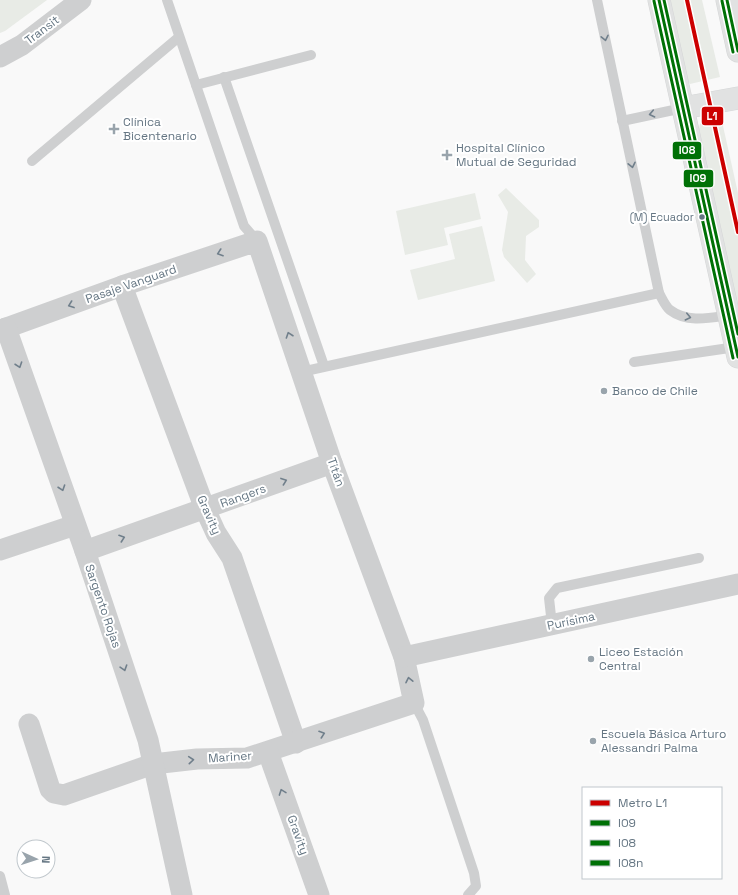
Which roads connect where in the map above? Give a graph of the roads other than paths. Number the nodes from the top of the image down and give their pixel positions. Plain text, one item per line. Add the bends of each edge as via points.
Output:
1 (81, 0) edge
2 (167, 0) edge
3 (597, 0) edge
4 (659, 0) edge
5 (727, 0) edge
6 (179, 37) junction
7 (738, 51) edge
8 (311, 56) dead end
9 (0, 57) edge
10 (224, 77) junction
11 (196, 85) junction
12 (738, 98) edge
13 (683, 108) junction
14 (622, 121) junction
15 (32, 161) dead end
16 (257, 241) junction
17 (122, 286) junction
18 (659, 293) junction
19 (729, 315) junction
20 (3, 328) edge
21 (737, 352) edge
22 (634, 362) dead end
23 (324, 366) junction
24 (301, 372) junction
25 (332, 463) junction
26 (205, 509) junction
27 (75, 525) junction
28 (1, 549) edge
29 (85, 551) junction
30 (699, 558) dead end
31 (738, 584) edge
32 (552, 625) junction
33 (404, 657) junction
34 (414, 703) junction
35 (29, 724) dead end
36 (296, 743) junction
37 (268, 752) junction
38 (153, 764) junction
39 (0, 876) edge
40 (5, 895) edge
41 (182, 895) edge
42 (319, 895) edge
43 (468, 895) edge

1 - 9 street, Transit via 22,45
2 - 6 lane
3 -> 14 lane
4 - 13 main road
5 - 7 main road
6 - 11 lane
6 - 15 lane
8 - 10 lane
10 - 11 lane
10 - 23 lane
11 - 16 lane via 244,226
12 - 13 main road
13 -> 14 lane
13 - 19 main road
14 -> 18 lane
16 -> 17 street, Pasaje Vanguard
24 -> 16 street, Titán
17 -> 20 street, Pasaje Vanguard
17 - 26 street, Gravity
18 -> 19 lane via 668,309 682,316 698,319
18 - 23 lane
19 - 21 main road
20 -> 27 street, Sargento Rojas
21 - 22 lane
23 - 24 lane
24 - 25 street, Titán
26 -> 25 street, Rangers
25 - 33 street, Titán
29 -> 26 street, Rangers
26 - 36 street, Gravity via 232,558
27 - 28 street
27 - 29 street, Sargento Rojas
29 -> 38 street, Sargento Rojas via 148,740
30 - 32 lane via 557,588 548,598
31 - 32 street, Purísima
32 - 33 street, Purísima
34 -> 33 street, Titán
36 -> 34 street, Mariner
34 - 43 lane via 474,873 476,886
35 - 38 street, Mariner via 48,784 54,793 64,795
36 - 37 street, Mariner
38 -> 37 street, Mariner via 197,759 247,758
42 -> 37 street, Gravity
38 - 41 street, Sargento Rojas
39 - 40 lane

